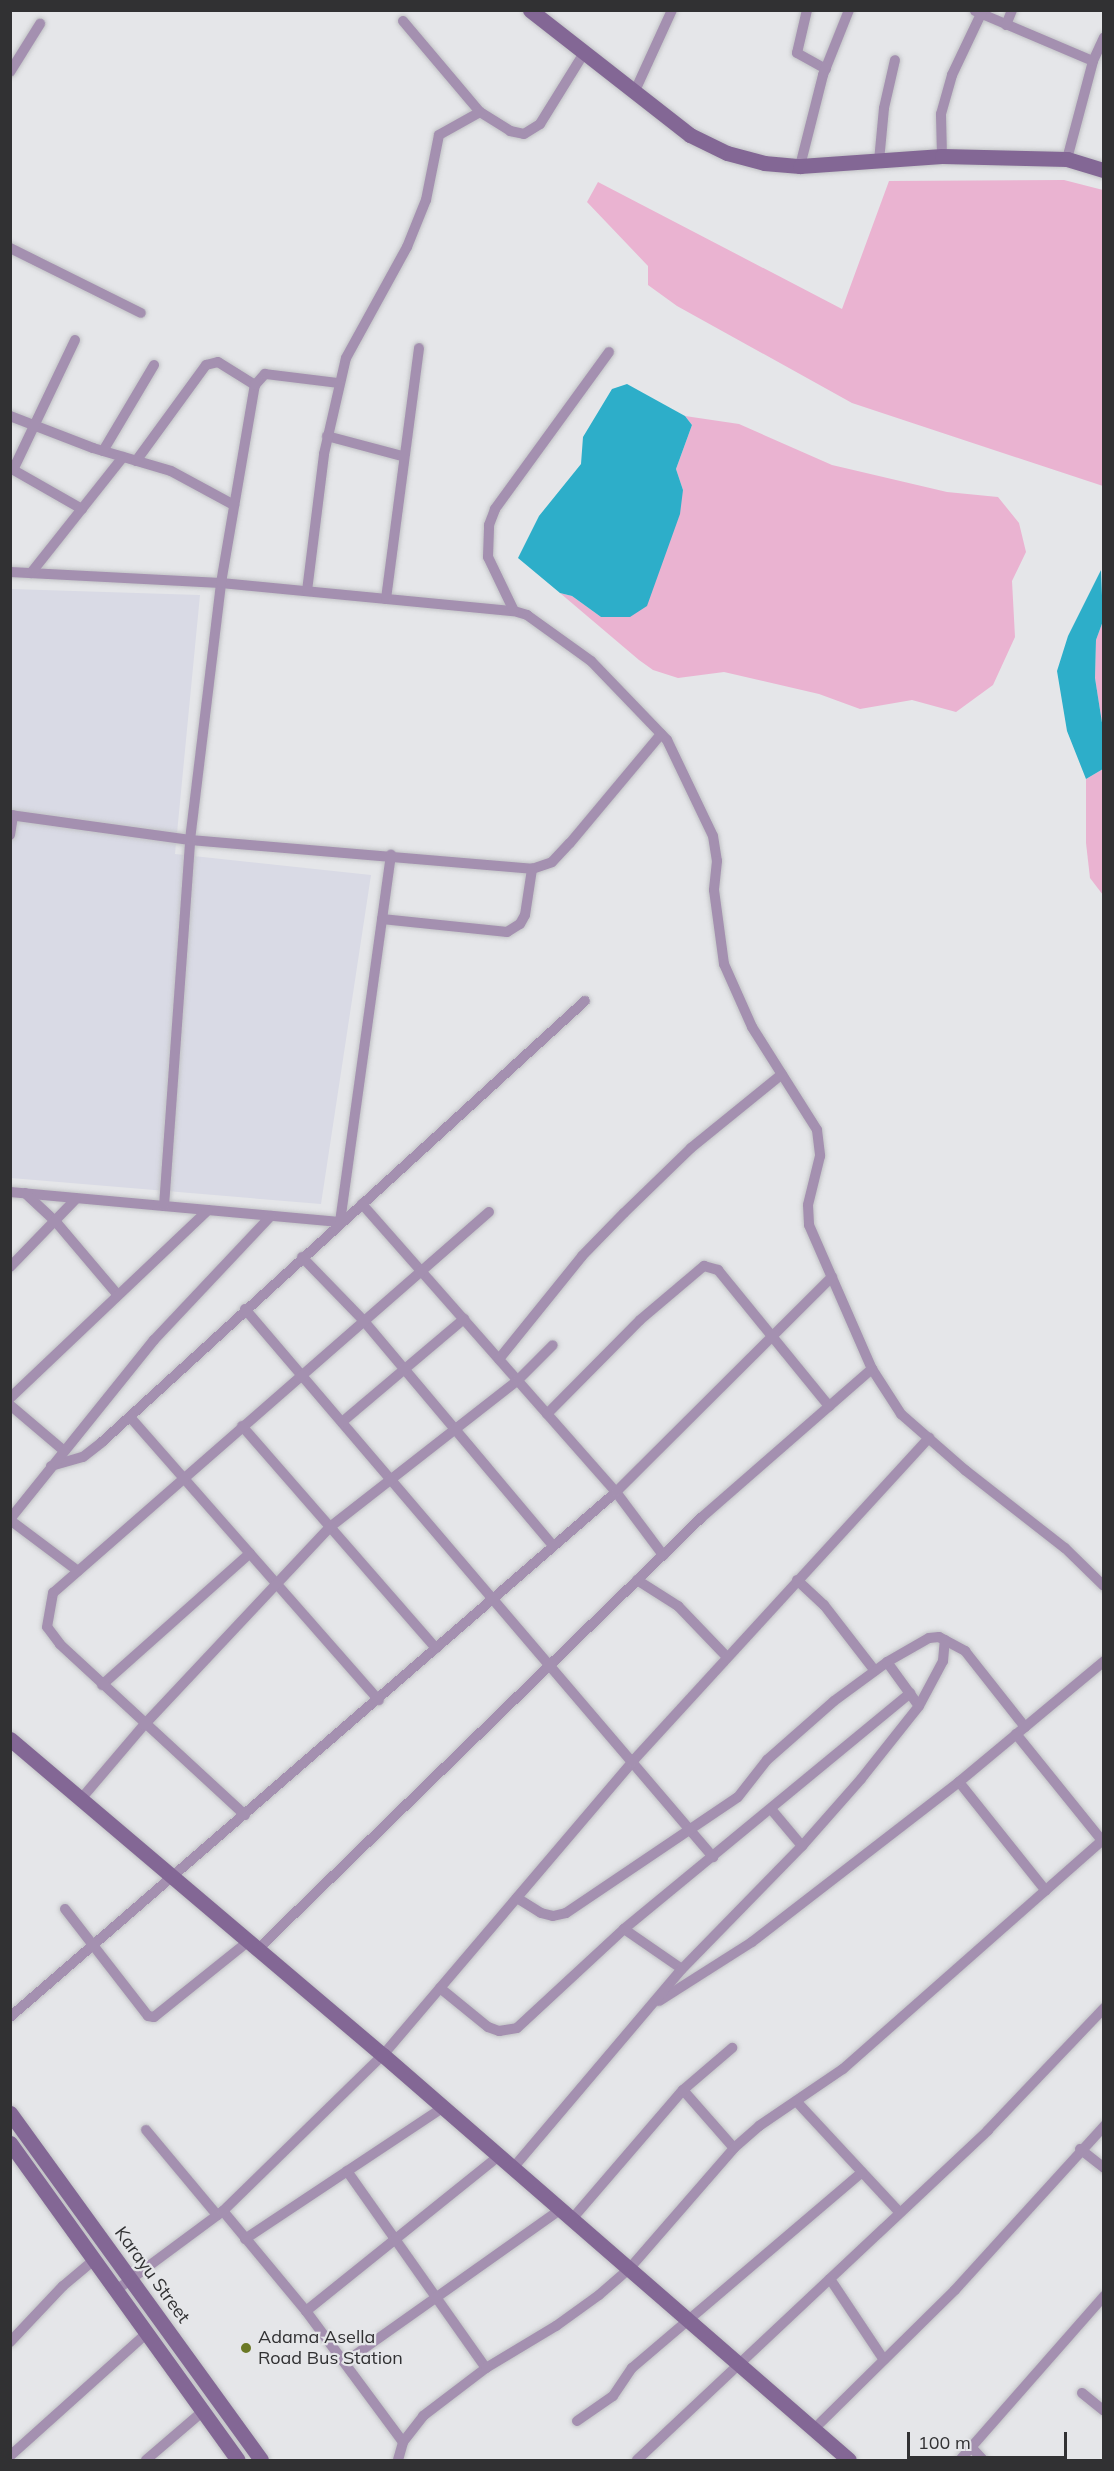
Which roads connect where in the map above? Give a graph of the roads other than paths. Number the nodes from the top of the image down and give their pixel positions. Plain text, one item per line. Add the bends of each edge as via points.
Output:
1 (530, 10) edge
2 (672, 10) edge
3 (807, 10) edge
4 (849, 10) edge
5 (1012, 10) edge
6 (978, 12) edge
7 (403, 21) dead end
8 (40, 24) dead end
9 (1006, 26) junction
10 (1104, 37) edge
11 (584, 53) junction
12 (895, 60) dead end
13 (1092, 61) junction
14 (826, 69) junction
15 (10, 72) edge
16 (634, 93) junction
17 (480, 112) junction
18 (942, 156) junction
19 (1067, 159) junction
20 (879, 161) junction
21 (800, 166) junction
22 (1104, 170) edge
23 (10, 248) edge
24 (141, 313) dead end
25 (75, 340) dead end
26 (418, 348) dead end
27 (609, 352) dead end
28 (154, 365) dead end
29 (338, 383) junction
30 (255, 385) junction
31 (10, 416) edge
32 (35, 426) junction
33 (327, 436) junction
34 (103, 451) junction
35 (402, 456) junction
36 (123, 457) junction
37 (136, 461) junction
38 (12, 469) edge
39 (234, 505) junction
40 (82, 509) junction
41 (10, 572) edge
42 (31, 573) junction
43 (221, 583) junction
44 (307, 591) junction
45 (386, 599) junction
46 (514, 611) junction
47 (661, 734) junction
48 (12, 815) edge
49 (10, 835) edge
50 (190, 840) junction
51 (391, 855) junction
52 (532, 869) junction
53 (382, 919) junction
54 (585, 1001) dead end
55 (782, 1074) junction
56 (10, 1192) edge
57 (25, 1193) junction
58 (76, 1199) junction
59 (362, 1204) junction
60 (164, 1206) junction
61 (208, 1210) junction
62 (489, 1212) dead end
63 (271, 1216) junction
64 (56, 1222) junction
65 (340, 1222) junction
66 (302, 1257) junction
67 (10, 1267) edge
68 (420, 1270) junction
69 (832, 1277) junction
70 (117, 1294) junction
71 (245, 1309) junction
72 (464, 1319) junction
73 (363, 1320) junction
74 (771, 1338) junction
75 (553, 1345) dead end
76 (499, 1359) junction
77 (872, 1369) junction
78 (404, 1370) junction
79 (301, 1375) junction
80 (518, 1380) junction
81 (10, 1398) edge
82 (10, 1405) edge
83 (829, 1406) junction
84 (547, 1414) junction
85 (130, 1417) junction
86 (342, 1422) junction
87 (243, 1426) junction
88 (454, 1432) junction
89 (929, 1438) junction
90 (63, 1450) junction
91 (51, 1466) junction
92 (184, 1478) junction
93 (391, 1478) junction
94 (616, 1492) junction
95 (10, 1519) edge
96 (330, 1527) junction
97 (553, 1546) junction
98 (250, 1553) junction
99 (663, 1555) junction
100 (78, 1571) junction
101 (637, 1580) junction
102 (797, 1580) junction
103 (276, 1583) junction
104 (1104, 1586) edge
105 (493, 1599) junction
106 (945, 1640) junction
107 (436, 1648) junction
108 (727, 1657) junction
109 (1104, 1661) edge
110 (887, 1662) junction
111 (548, 1666) junction
112 (875, 1671) junction
113 (102, 1684) junction
114 (910, 1693) junction
115 (379, 1700) junction
116 (919, 1706) junction
117 (144, 1725) junction
118 (1025, 1727) junction
119 (1016, 1734) junction
120 (10, 1739) edge
121 (632, 1762) junction
122 (958, 1782) junction
123 (81, 1799) junction
124 (771, 1809) junction
125 (245, 1815) junction
126 (691, 1830) junction
127 (1103, 1842) edge
128 (802, 1846) junction
129 (713, 1857) junction
130 (173, 1878) junction
131 (1046, 1891) junction
132 (517, 1898) junction
133 (65, 1909) dead end
134 (624, 1929) junction
135 (253, 1945) junction
136 (94, 1946) junction
137 (682, 1969) junction
138 (440, 1988) junction
139 (648, 2008) junction
140 (1104, 2008) edge
141 (10, 2017) edge
142 (732, 2048) dead end
143 (383, 2055) junction
144 (683, 2090) junction
145 (796, 2102) junction
146 (442, 2108) junction
147 (10, 2113) edge
148 (1104, 2126) edge
149 (146, 2130) dead end
150 (10, 2143) edge
151 (734, 2148) junction
152 (1080, 2149) junction
153 (500, 2156) junction
154 (513, 2168) junction
155 (1104, 2168) edge
156 (347, 2171) junction
157 (862, 2172) junction
158 (220, 2213) junction
159 (900, 2213) junction
160 (566, 2214) junction
161 (245, 2239) junction
162 (394, 2241) junction
163 (93, 2261) junction
164 (628, 2269) junction
165 (830, 2279) junction
166 (132, 2280) junction
167 (115, 2291) junction
168 (1104, 2296) edge
169 (436, 2299) junction
170 (306, 2311) junction
171 (688, 2322) junction
172 (146, 2334) junction
173 (10, 2342) edge
174 (884, 2360) junction
175 (345, 2362) junction
176 (739, 2365) junction
177 (486, 2368) junction
178 (1082, 2393) dead end
179 (1104, 2411) edge
180 (202, 2412) junction
181 (577, 2421) dead end
182 (814, 2429) junction
183 (403, 2442) junction
184 (972, 2447) junction
185 (10, 2456) edge
186 (146, 2460) edge
187 (238, 2460) edge
188 (261, 2460) edge
189 (398, 2460) edge
190 (637, 2460) edge
191 (849, 2460) edge
192 (960, 2460) edge
193 (983, 2460) edge

1 - 11 street
2 - 16 street
3 - 14 street via 795,48 801,57
4 - 14 street
5 - 9 street
6 - 9 street
6 - 18 street via 941,114
7 - 17 street
8 - 15 street
9 - 13 street
10 - 13 street
11 - 16 street
11 - 17 street via 540,124 524,134 510,131
12 - 20 street via 884,108
13 - 19 street
14 - 21 street
16 - 21 street via 690,135 727,153 764,163
17 - 29 street via 439,135 426,200 407,248 346,358
18 - 19 street
18 - 20 street
19 - 22 street
20 - 21 street
23 - 24 street
25 - 32 street
26 - 35 street
27 - 46 street via 495,509 489,525 488,558
28 - 34 street
29 - 30 street via 265,374
29 - 33 street
30 - 37 street via 218,363 206,365
30 - 39 street
31 - 32 street
32 - 34 street
32 - 38 street
33 - 35 street
33 - 44 street
34 - 36 street
35 - 45 street
36 - 37 street
36 - 40 street
37 - 39 street via 195,482
38 - 40 street
39 - 43 street
40 - 42 street
41 - 42 street
42 - 43 street
43 - 44 street
43 - 50 street
44 - 45 street
45 - 46 street
46 - 47 street via 527,615 591,660
47 - 52 street via 552,862
47 - 55 street via 713,836 717,861 714,890 724,964 752,1027
48 - 49 street
48 - 50 street
50 - 51 street
50 - 60 street
51 - 52 street
51 - 53 street
52 - 53 street via 525,915 520,924 507,932
53 - 65 street
54 - 59 street
55 - 69 street via 817,1130 820,1156 808,1205 809,1225
55 - 76 street via 691,1148 624,1213 582,1256
56 - 57 street
57 - 58 street
57 - 64 street
58 - 60 street
58 - 64 street
59 - 65 street
59 - 68 street
60 - 61 street
61 - 63 street
61 - 70 street
62 - 68 street
63 - 65 street
63 - 90 street via 154,1340
64 - 67 street
64 - 70 street
65 - 66 street
66 - 71 street
66 - 73 street
68 - 72 street
68 - 73 street
69 - 74 street
69 - 77 street
70 - 81 street
71 - 79 street
71 - 85 street
72 - 76 street
72 - 78 street
73 - 78 street
73 - 79 street
74 - 83 street
74 - 84 street via 718,1270 704,1266 640,1320
74 - 94 street
75 - 80 street
76 - 80 street
77 - 83 street
77 - 89 street via 901,1414
78 - 86 street
78 - 88 street
79 - 86 street
79 - 87 street
80 - 84 street
80 - 88 street
82 - 90 street
83 - 99 street
84 - 94 street
85 - 91 street via 83,1457
85 - 92 street
86 - 93 street
87 - 92 street
87 - 96 street
88 - 93 street
88 - 97 street
89 - 102 street
89 - 104 street via 1065,1548
90 - 91 street
91 - 95 street
92 - 98 street
92 - 100 street
93 - 96 street
93 - 105 street
94 - 97 street
94 - 99 street
95 - 100 street
96 - 103 street
96 - 107 street
97 - 105 street
98 - 103 street
98 - 113 street
99 - 101 street
100 - 113 street via 53,1593 47,1627
101 - 108 street via 678,1606
101 - 111 street
102 - 108 street
102 - 112 street via 824,1605
103 - 115 street
103 - 117 street
105 - 107 street
105 - 111 street
106 - 110 street via 929,1638
106 - 116 street via 943,1661
106 - 118 street via 965,1651 984,1671
107 - 115 street
108 - 121 street
109 - 118 street
110 - 112 street
110 - 114 street
111 - 121 street
111 - 135 street
112 - 126 street via 834,1701 767,1761 738,1797
113 - 117 street
114 - 116 street
114 - 124 street
115 - 125 street
116 - 128 street
117 - 123 street
117 - 125 street
118 - 119 street
119 - 122 street
119 - 127 street
120 - 123 street
121 - 126 street
121 - 132 street
122 - 131 street
122 - 139 street via 752,1942
123 - 130 street
124 - 128 street
124 - 129 street
125 - 130 street
126 - 129 street
126 - 132 street via 566,1913 554,1916
127 - 131 street
128 - 137 street
129 - 134 street
130 - 135 street
130 - 136 street
131 - 145 street via 843,2069
132 - 138 street
133 - 136 street
134 - 137 street
134 - 138 street via 517,2028 499,2031 488,2027
135 - 136 street via 154,2018 143,2014
135 - 143 street
136 - 141 street
137 - 139 street
138 - 143 street
139 - 154 street
140 - 159 street via 988,2130
142 - 144 street
143 - 146 street
143 - 158 street
144 - 151 street
144 - 160 street
145 - 151 street
145 - 157 street
146 - 153 street
146 - 156 street
147 - 166 street, Karayu Street
148 - 152 street
149 - 158 street
150 - 163 street
151 - 164 street
152 - 155 street
152 - 174 street via 955,2290
153 - 154 street
153 - 162 street
154 - 160 street
156 - 161 street
156 - 162 street
157 - 159 street
157 - 171 street
158 - 161 street
158 - 166 street
159 - 165 street
160 - 164 street
160 - 169 street
161 - 170 street
162 - 169 street
162 - 170 street
163 - 167 street
163 - 173 street via 63,2286
164 - 171 street
164 - 177 street via 556,2326
165 - 174 street
165 - 176 street
166 - 167 street
166 - 188 street, Karayu Street
167 - 172 street
168 - 184 street
169 - 175 street
169 - 177 street
170 - 175 street
171 - 176 street
171 - 181 street via 633,2368 613,2396
172 - 180 street
172 - 185 street
174 - 182 street
175 - 183 street
176 - 182 street
176 - 190 street
177 - 183 street via 423,2416
178 - 179 street
180 - 186 street
180 - 187 street
182 - 191 street
183 - 189 street
184 - 192 street
184 - 193 street

